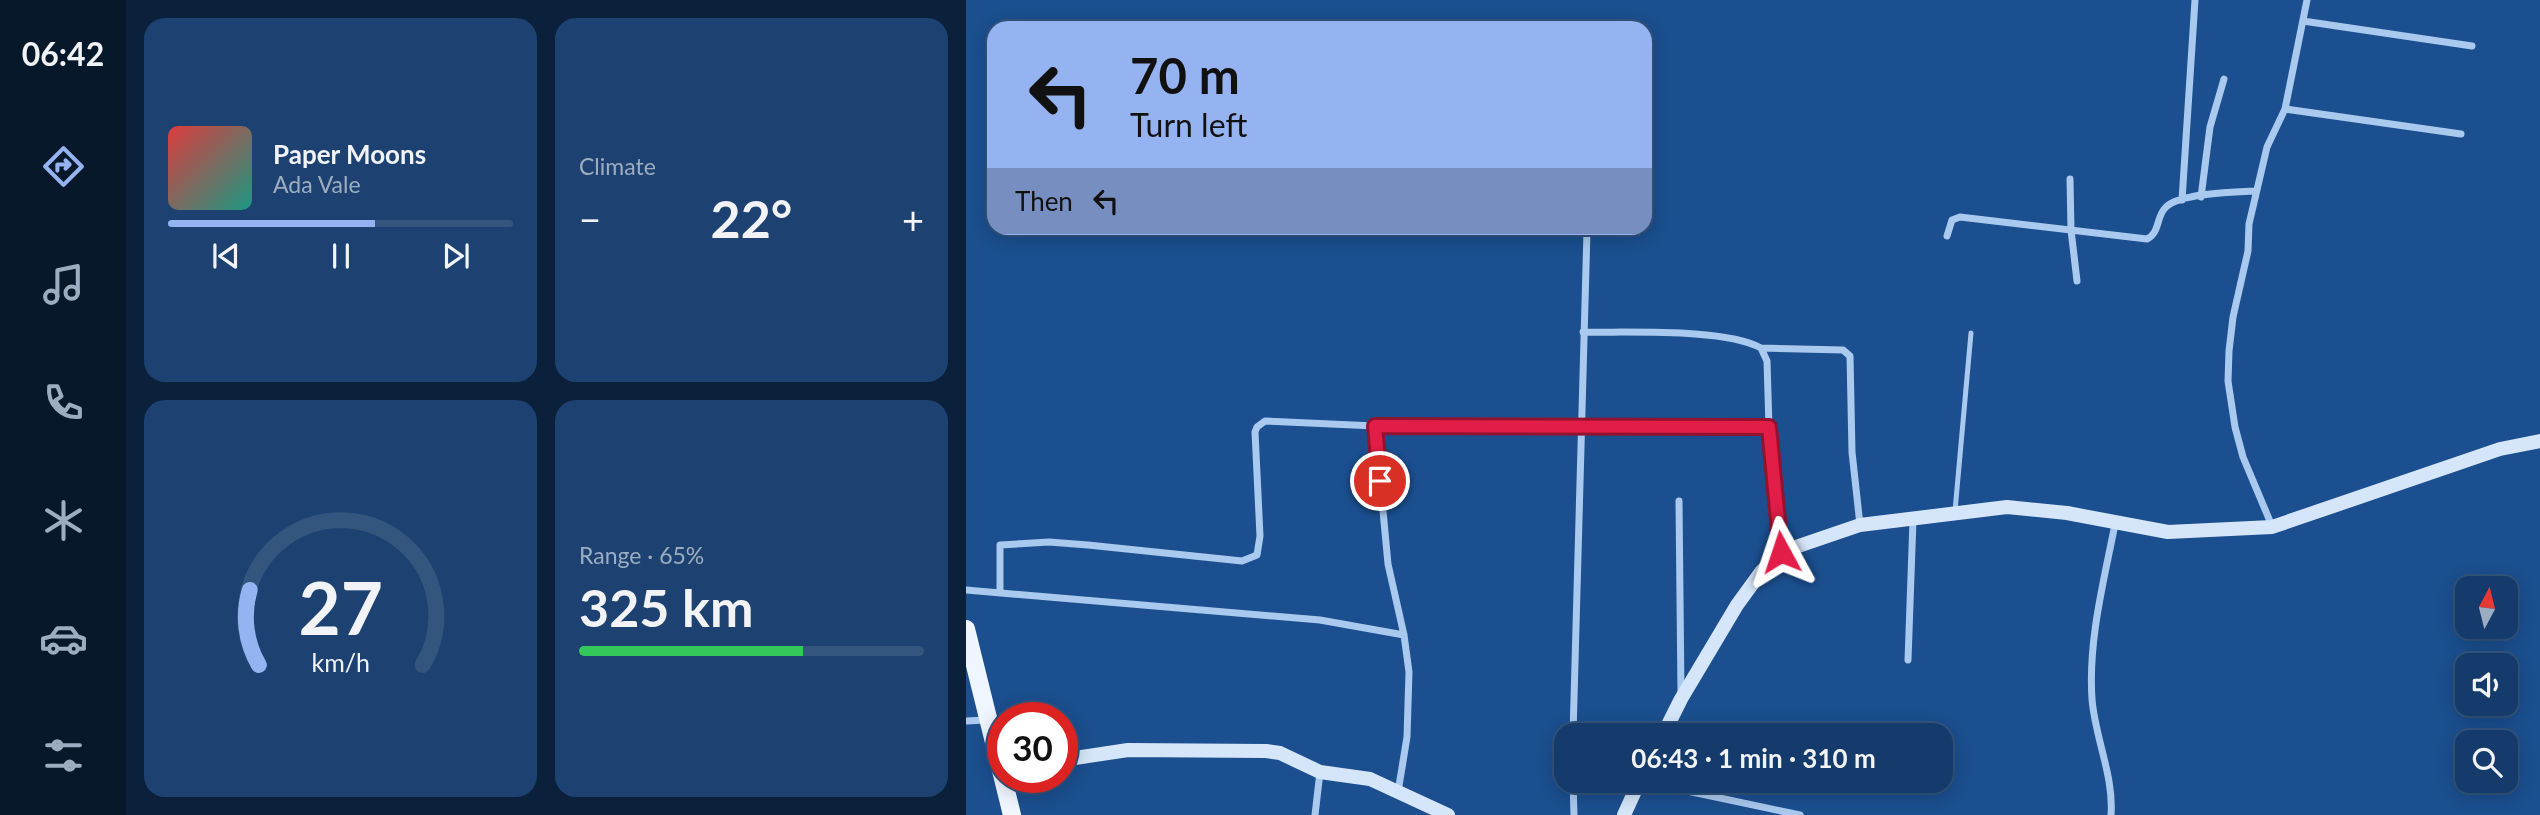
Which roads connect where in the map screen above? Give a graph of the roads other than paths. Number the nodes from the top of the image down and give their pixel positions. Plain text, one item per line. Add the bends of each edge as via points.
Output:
1 (2195, 0) edge
2 (2307, 0) edge
3 (2303, 20) junction
4 (2472, 46) dead end
5 (2224, 79) dead end
6 (2285, 109) junction
7 (2461, 134) dead end
8 (2070, 179) dead end
9 (2256, 191) junction
10 (2201, 197) junction
11 (2182, 200) junction
12 (2071, 230) junction
13 (1587, 235) edge
14 (1947, 236) dead end
15 (2077, 281) dead end
16 (1583, 332) junction
17 (1971, 333) dead end
18 (1761, 348) junction
19 (1375, 426) junction
20 (1582, 426) junction
21 (1769, 427) junction
22 (2540, 441) edge
23 (1679, 501) dead end
24 (1955, 511) junction
25 (1913, 520) junction
26 (2115, 524) junction
27 (1860, 525) junction
28 (2272, 527) junction
29 (1781, 552) junction
30 (966, 590) edge
31 (1000, 592) junction
32 (966, 629) edge
33 (1404, 635) junction
34 (1908, 660) dead end
35 (1681, 699) junction
36 (987, 720) joint
37 (966, 721) edge
38 (1573, 723) edge
39 (1669, 723) edge
40 (1078, 758) edge
41 (1320, 772) junction
42 (1398, 792) junction
43 (1005, 793) edge
44 (1573, 793) edge
45 (1634, 793) edge
46 (1699, 793) edge
47 (1758, 805) junction
48 (1007, 813) edge
49 (1315, 815) edge
50 (1448, 815) edge
51 (1574, 815) edge
52 (1624, 815) edge
53 (1756, 815) edge
54 (1800, 815) edge
55 (2111, 815) edge

1 - 11 street
2 - 3 street
3 - 4 street
3 - 6 street
5 - 10 street via 2210,127
6 - 7 street
6 - 9 street via 2267,147
8 - 12 street
9 - 10 street
9 - 28 street via 2232,317 2228,381 2243,457
10 - 11 street
11 - 12 street via 2167,206 2147,239
12 - 14 street via 1960,217 1952,220
12 - 15 street
13 - 16 street
16 - 18 street via 1720,336
16 - 20 street
17 - 24 lane
18 - 21 street via 1767,361
18 - 27 street via 1843,350 1850,356 1852,452
19 - 20 street
19 - 31 street via 1259,424 1255,440 1259,548 1251,559 1049,542 1000,545
19 - 33 street via 1388,564
20 - 21 street
20 - 38 street
21 - 29 street
22 - 28 street via 2500,449
23 - 35 street
24 - 25 street
24 - 26 street via 2007,507
25 - 27 street
25 - 34 street
26 - 28 street via 2168,532
26 - 55 street via 2091,668 2092,702 2111,793
27 - 29 street
29 - 35 street via 1737,605
30 - 31 street
31 - 33 street via 1320,620
32 - 36 main road
33 - 42 street via 1409,717
35 - 39 street
36 - 37 street
40 - 41 street via 1128,751 1266,751
41 - 42 street via 1370,779
41 - 49 street
42 - 50 street
43 - 48 main road
44 - 51 street
45 - 52 street
46 - 47 street
47 - 53 street
47 - 54 street

